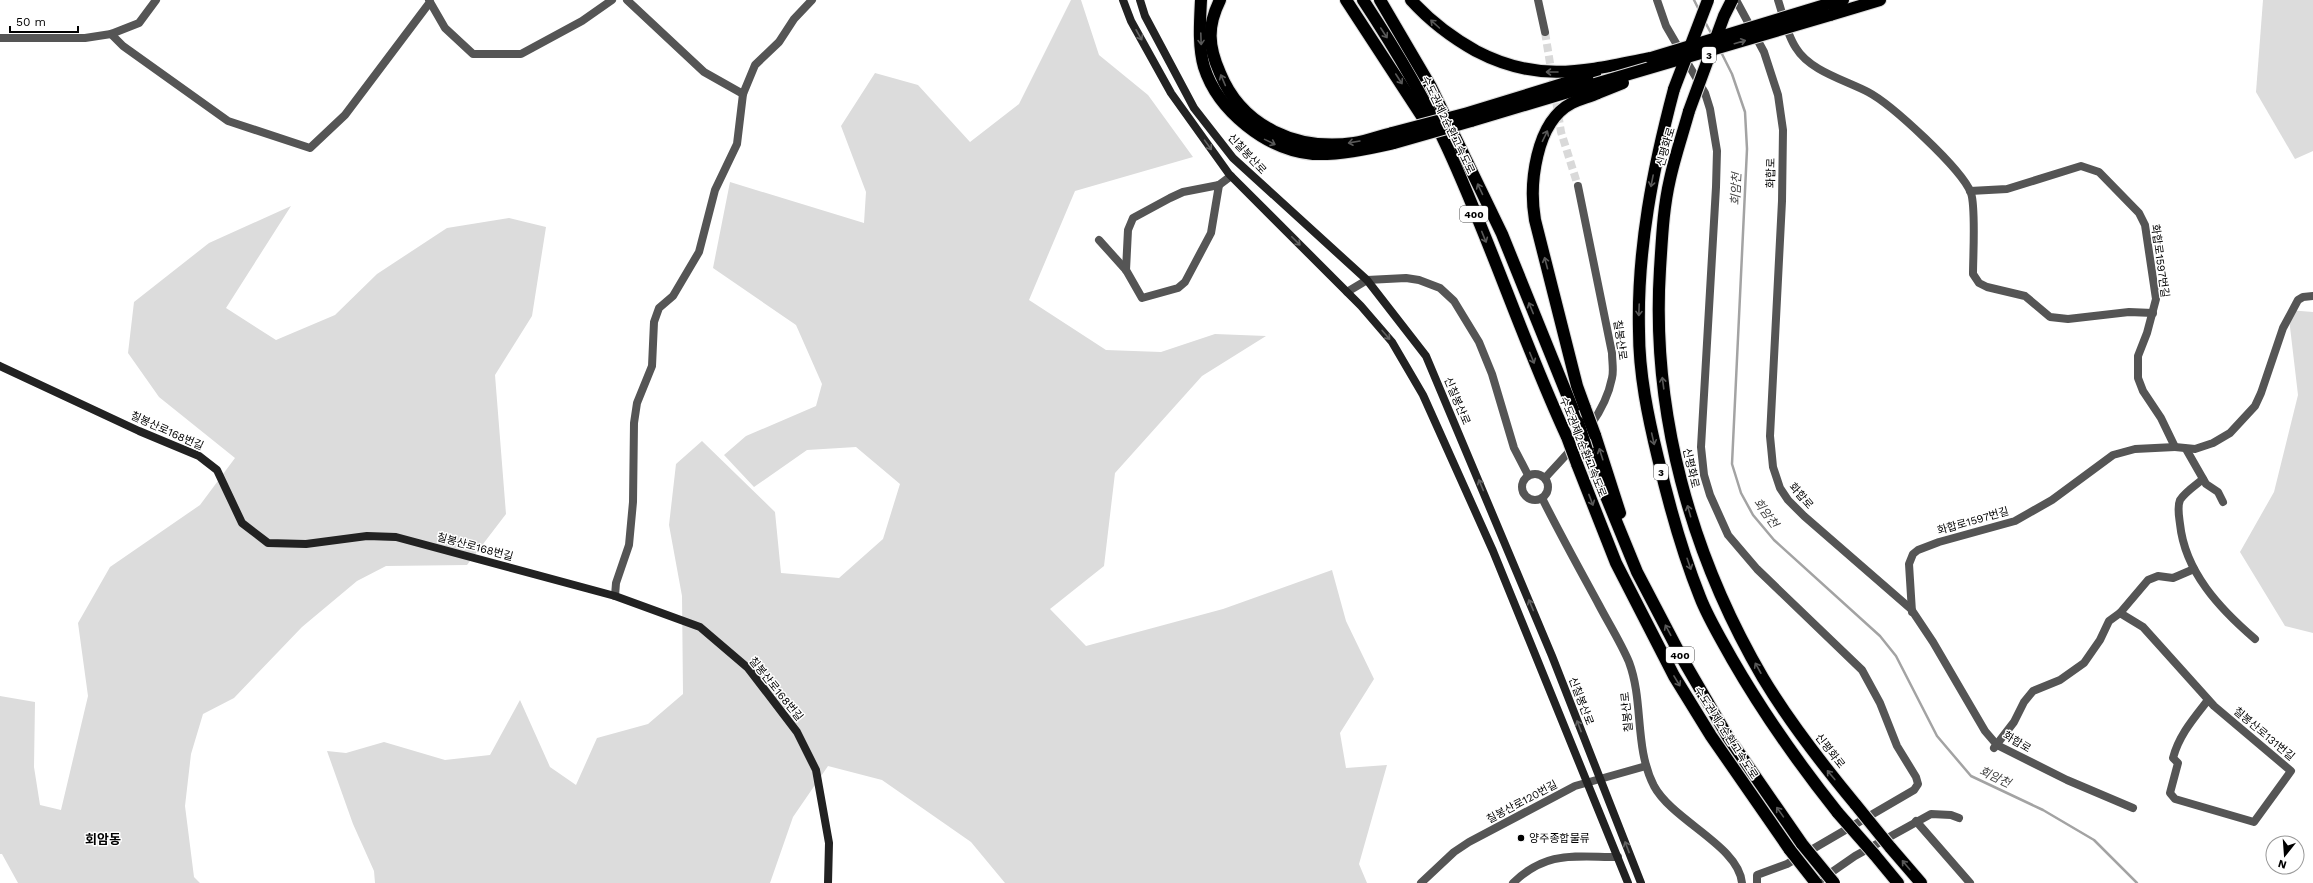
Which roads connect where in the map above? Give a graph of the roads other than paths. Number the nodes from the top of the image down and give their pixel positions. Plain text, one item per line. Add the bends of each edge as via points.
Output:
1 (156, 0) edge
2 (612, 0) edge
3 (627, 0) edge
4 (812, 0) edge
5 (1123, 0) edge
6 (1140, 0) edge
7 (1201, 0) edge
8 (1220, 0) edge
9 (1346, 0) edge
10 (1363, 0) edge
11 (1380, 0) edge
12 (1411, 0) edge
13 (1538, 0) edge
14 (1657, 0) edge
15 (1708, 0) edge
16 (1732, 0) edge
17 (1736, 0) edge
18 (1778, 0) edge
19 (1843, 0) edge
20 (1880, 0) edge
21 (430, 1) edge
22 (1828, 10) junction
23 (1545, 32) tunnel mouth
24 (111, 34) junction
25 (0, 38) edge
26 (1594, 80) junction
27 (743, 94) junction
28 (1393, 138) junction
29 (1231, 176) junction
30 (1460, 179) junction
31 (1219, 185) junction
32 (1578, 186) tunnel mouth
33 (1970, 191) junction
34 (1099, 240) dead end
35 (1126, 270) junction
36 (1366, 280) junction
37 (1347, 292) junction
38 (2313, 296) edge
39 (2153, 313) junction
40 (0, 366) edge
41 (2176, 447) junction
42 (2186, 450) junction
43 (1528, 475) junction
44 (1545, 478) junction
45 (2203, 479) junction
46 (1542, 498) junction
47 (2223, 502) dead end
48 (2194, 569) junction
49 (1637, 572) junction
50 (615, 596) junction
51 (1912, 612) junction
52 (2120, 613) junction
53 (2255, 639) dead end
54 (2208, 700) junction
55 (1995, 747) junction
56 (1646, 766) junction
57 (1600, 778) junction
58 (1588, 782) junction
59 (2133, 808) dead end
60 (1959, 818) dead end
61 (1916, 821) junction
62 (1618, 857) junction
63 (828, 883) edge
64 (1421, 883) edge
65 (1513, 883) edge
66 (1628, 883) edge
67 (1641, 883) edge
68 (1742, 883) edge
69 (1757, 883) edge
70 (1816, 883) edge
71 (1834, 883) edge
72 (1898, 883) edge
73 (1921, 883) edge
74 (1970, 883) edge

1 - 24 street via 139,23
2 - 21 street via 582,21 521,54 491,55 473,54 445,28
3 - 27 street via 704,72
4 - 27 street via 794,19 779,42 755,65
5 -> 29 street via 1131,21 1171,93
6 - 36 street, 신칠봉산로 via 1145,16 1194,108 1233,158
7 -> 28 highway via 1204,67 1225,103 1253,131 1269,142 1312,154 1346,154
28 -> 8 highway via 1333,144 1305,142 1282,137 1250,117 1227,90 1212,49 1210,27
9 -> 30 highway via 1402,84
10 -> 30 highway, 수도권제2순환고속도로 / 400 via 1400,57 1446,146
49 -> 11 highway, 수도권제2순환고속도로 / 400, bridge via 1502,234 1431,87
26 -> 12 highway via 1516,68 1498,62 1459,42 1439,28
13 - 23 street
14 - 69 street via 1666,26 1705,93 1716,132 1718,152 1701,447 1704,475 1710,495 1721,523 1739,549 1862,670 1880,703 1896,746 1918,784 1914,790 1788,864 1757,875
15 -> 72 highway, 신평화로 / 3, bridge via 1674,89 1660,139 1650,192 1642,259 1639,331 1641,366 1651,428 1664,484 1700,598 1739,671 1801,767
73 -> 16 highway, 신평화로 / 3, bridge via 1820,761 1789,719 1741,638 1693,526 1678,473 1661,365 1658,295 1662,234 1670,179 1689,111
17 - 51 street, 화합로 via 1764,52 1778,94 1783,130 1782,201 1770,436 1773,467 1780,488 1788,500
18 - 33 street via 1796,48 1804,58 1869,93 1905,120 1942,155
19 - 22 highway
20 - 22 highway
21 - 24 street via 345,115 310,148 228,121 123,46
22 - 26 highway, bridge via 1651,58
26 -> 22 highway, bridge via 1690,57
24 - 25 street via 85,38
26 - 28 highway, bridge
49 -> 26 highway, bridge via 1595,434 1577,386 1532,199 1535,163 1552,122
27 - 50 street via 737,144 715,190 699,252 673,296 659,308 654,322 652,366 637,403 634,423 634,502 629,545 616,583
29 - 31 street
29 -> 37 street
30 -> 70 highway, 수도권제2순환고속도로 / 400, bridge via 1544,387 1567,437 1616,563 1674,676 1711,736
31 - 35 street via 1183,192 1133,218 1128,230
31 - 35 street via 1211,233 1182,285 1142,298
32 - 44 street, 칠봉산로 via 1612,353 1613,378 1588,430
33 - 39 street, 화합로1597번길 via 1973,274 1979,284 2025,296 2050,317 2068,319 2129,312
33 - 39 street, 화합로1597번길 via 2007,189 2074,166 2085,166 2099,172 2142,218 2156,292
34 - 35 street
36 - 37 street
36 - 43 street via 1419,280 1440,288 1454,301 1479,342 1492,374 1514,448
57 -> 36 street, 신칠봉산로 via 1552,656 1426,356
37 -> 58 street via 1392,342 1423,395 1493,551
38 - 42 street, 화합로1597번길 via 2298,300 2283,328 2255,406 2224,437 2202,448
39 - 41 street, 화합로1597번길 via 2138,356 2138,378 2142,391 2161,418
40 - 50 street, 칠봉산로168번길 via 199,456 217,470 242,523 268,543 306,544 368,536 396,536
41 - 42 street, 화합로1597번길
41 - 51 street, 화합로1597번길 via 2135,449 2113,455 2052,500 2015,521 1918,550 1913,554 1909,564
42 - 45 street
43 - 44 street via 1537,474
43 - 46 street via 1521,486 1523,494 1534,500
44 - 46 street via 1548,491
45 - 47 street via 2218,492
45 - 48 street via 2181,499 2178,510 2184,546
46 - 56 street, 칠봉산로 via 1629,662 1637,697 1642,751
48 - 52 street via 2173,578 2158,576 2148,580
48 - 53 street via 2224,612
71 -> 49 highway, 수도권제2순환고속도로 / 400, bridge via 1802,844 1728,737 1682,658
50 - 63 street, 칠봉산로168번길 via 700,627 748,668 797,732 816,770 829,843
51 - 55 street, 화합로 via 1933,642
52 - 54 street, 칠봉산로131번길 via 2143,627
52 - 55 street via 2109,621 2093,652 2084,663 2060,680 2033,691
54 - 54 street, 칠봉산로131번길 via 2291,771 2254,822 2174,799 2170,793 2178,764 2173,758 2175,752 2183,733
55 - 59 street, 화합로
56 - 57 street, 칠봉산로120번길
56 - 68 street, 칠봉산로 via 1661,797 1730,857 1741,875
57 - 58 street, 칠봉산로120번길
67 -> 57 street, 신칠봉산로
58 - 62 street
58 - 64 street, 칠봉산로120번길 via 1575,786 1470,842 1454,852
60 - 61 street via 1931,814
61 - 70 street via 1855,856
61 - 74 street
62 - 65 street via 1545,860 1534,865
62 - 66 street

